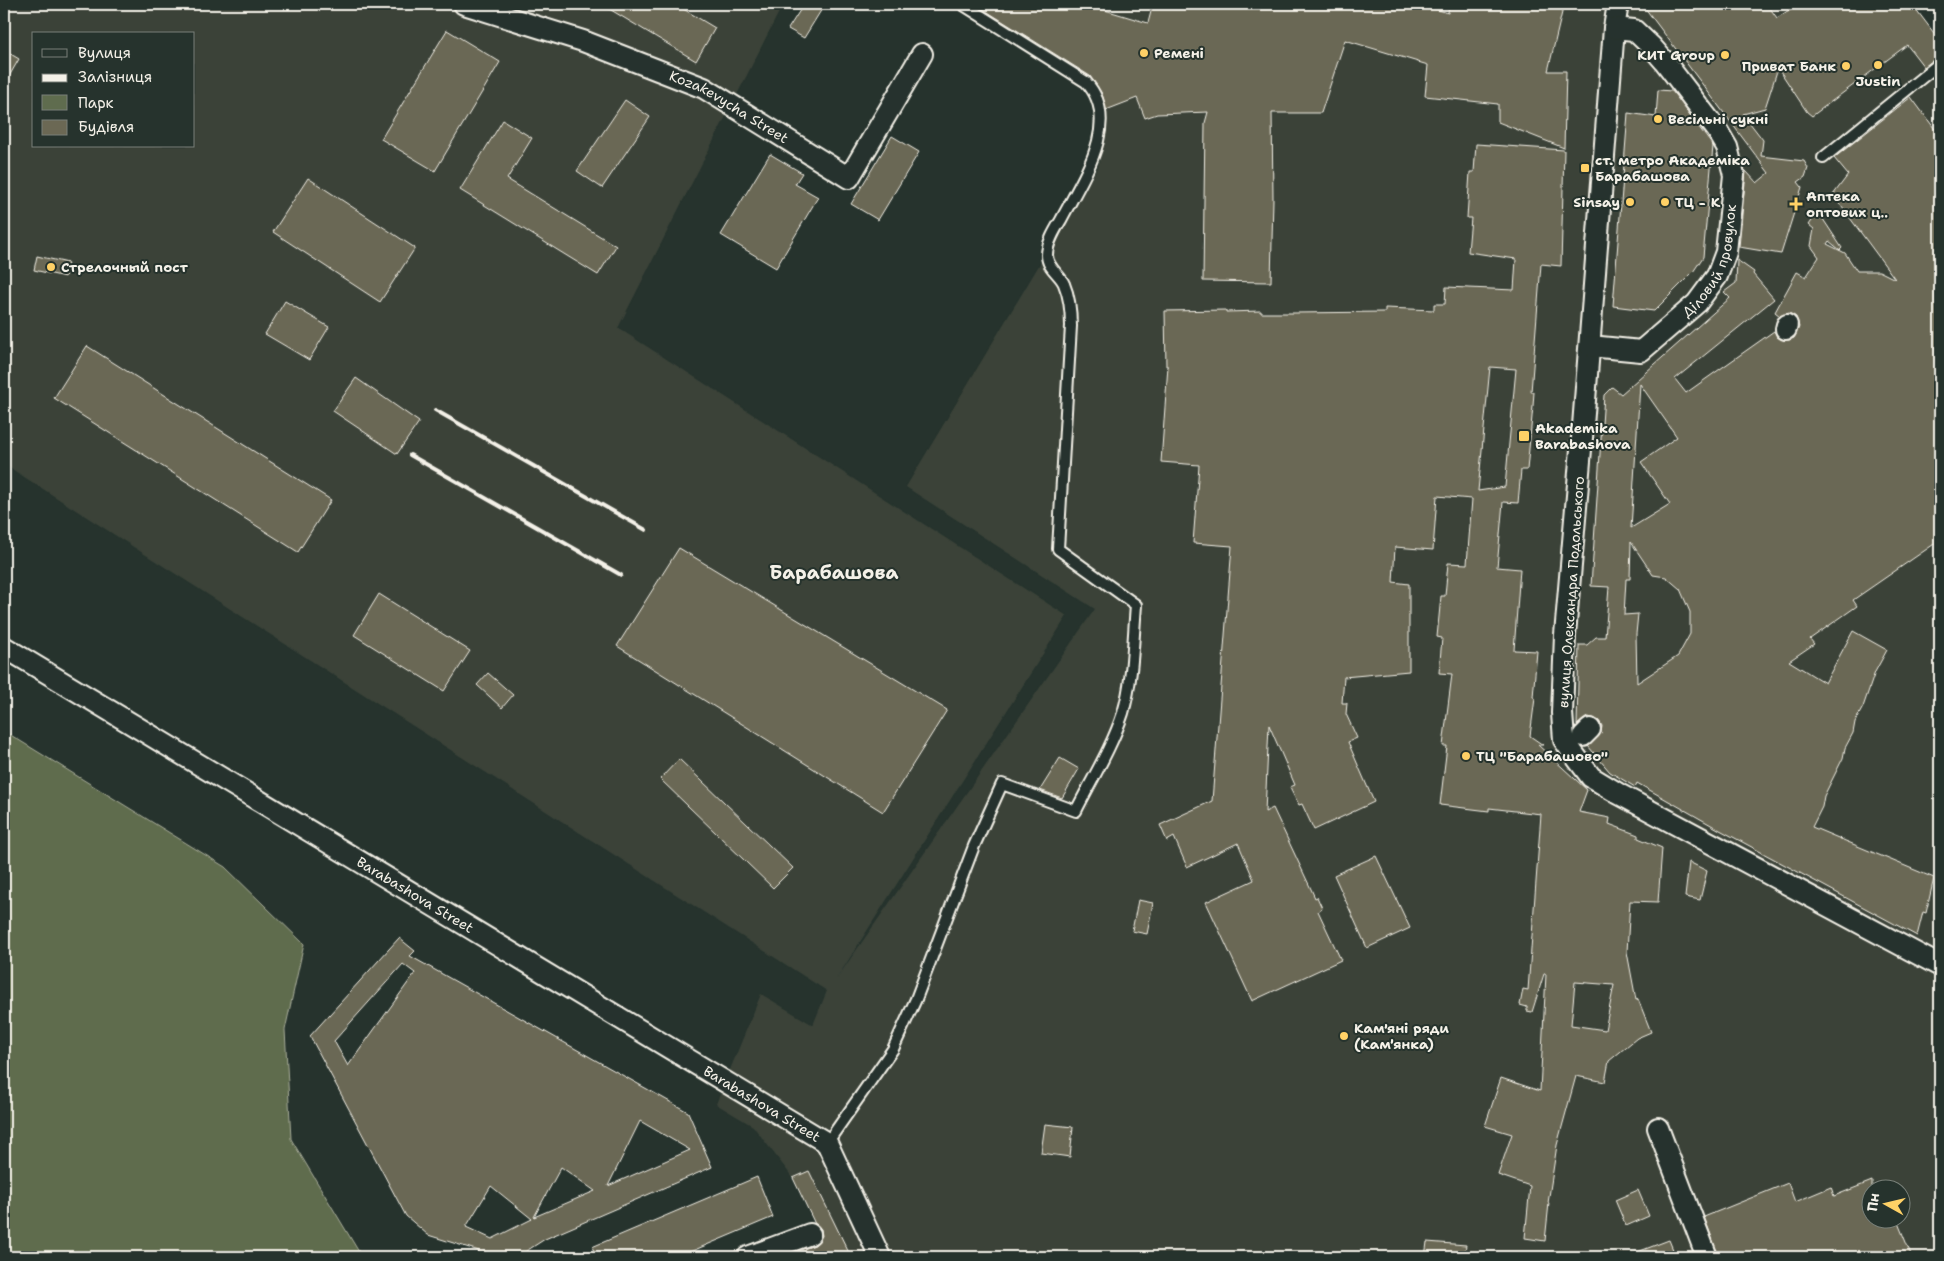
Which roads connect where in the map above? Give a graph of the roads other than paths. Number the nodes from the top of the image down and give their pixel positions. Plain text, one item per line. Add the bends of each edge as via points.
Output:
1 (464, 4) edge
2 (962, 4) edge
3 (1618, 4) edge
4 (1614, 28) junction
5 (922, 54) dead end
6 (1940, 63) edge
7 (1824, 158) dead end
8 (1590, 346) junction
9 (4, 646) edge
10 (1940, 966) edge
11 (1658, 1128) dead end
12 (827, 1143) junction
13 (810, 1234) dead end
14 (748, 1257) edge
15 (880, 1257) edge
16 (1707, 1257) edge

1 - 5 street, Kozakevycha Street via 583,42 704,88 849,178
2 - 12 lane via 1086,82 1098,98 1100,124 1095,152 1051,239 1047,256 1053,271 1064,283 1071,311 1058,549 1136,605 1130,678 1117,729 1076,811 1002,784 893,1049
3 - 4 street, вулиця Олександра Подольського
4 - 8 street, вулиця Олександра Подольського
4 - 8 street, Діловий провулок via 1634,30 1696,101 1727,147 1733,166 1734,186 1724,260 1712,285 1697,303 1640,351
6 - 7 lane
8 - 10 street, вулиця Олександра Подольського via 1565,635 1564,740 1591,777 1619,794
9 - 12 street, Barabashova Street
11 - 16 street
12 - 15 street
13 - 14 street

